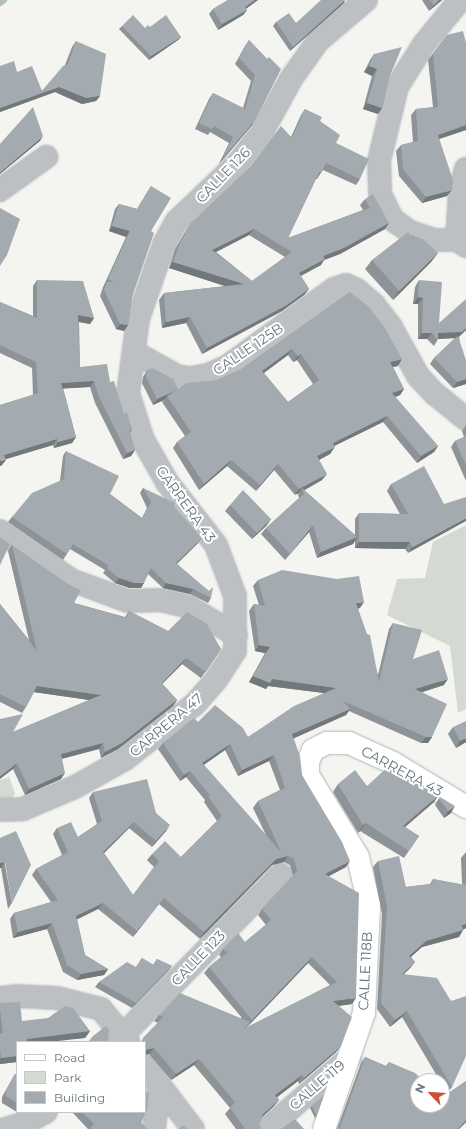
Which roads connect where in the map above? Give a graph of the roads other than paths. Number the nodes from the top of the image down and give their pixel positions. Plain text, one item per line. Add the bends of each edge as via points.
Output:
1 (366, 0) edge
2 (460, 0) edge
3 (46, 157) dead end
4 (466, 169) edge
5 (0, 190) edge
6 (462, 243) edge
7 (134, 352) junction
8 (466, 419) edge
9 (0, 531) edge
10 (236, 635) junction
11 (313, 750) joint
12 (466, 807) edge
13 (0, 810) edge
14 (281, 874) dead end
15 (0, 998) edge
16 (122, 1039) edge
17 (350, 1057) junction
18 (146, 1067) edge
19 (159, 1086) junction
20 (44, 1113) edge
21 (5, 1129) edge
22 (154, 1129) edge
23 (193, 1129) edge
24 (267, 1129) edge
25 (324, 1129) edge

1 - 7 street, CALLE 126 via 318,41 291,79 274,113 238,163 177,221 164,244 148,285 138,318
2 - 6 street via 424,44 397,87 379,161 380,194 392,219 410,232 434,240
3 - 5 street
4 - 6 street via 460,191
7 - 8 street, CALLE 125B via 177,376 208,376 228,366 334,289 346,285 357,290 374,305 391,327 418,376 435,394
7 - 10 street, CARRERA 43 via 128,394 143,440 166,482 216,545 235,596
9 - 10 street via 71,580 128,601 160,600 187,606
10 - 13 street, CARRERA 47 via 235,651 216,680 195,704 158,736 126,759 75,787 23,809
11 - 12 street, CARRERA 43 via 327,743 349,743 393,764
11 - 17 street, CALLE 118B via 308,762 308,775 358,856 369,905 365,1005
14 - 16 street, CALLE 123
15 - 16 street via 57,998 101,1009
17 - 24 street, CALLE 119
17 - 25 street, CALLE 118B
18 - 19 street
19 - 22 street
19 - 23 street
20 - 21 street via 23,1124

